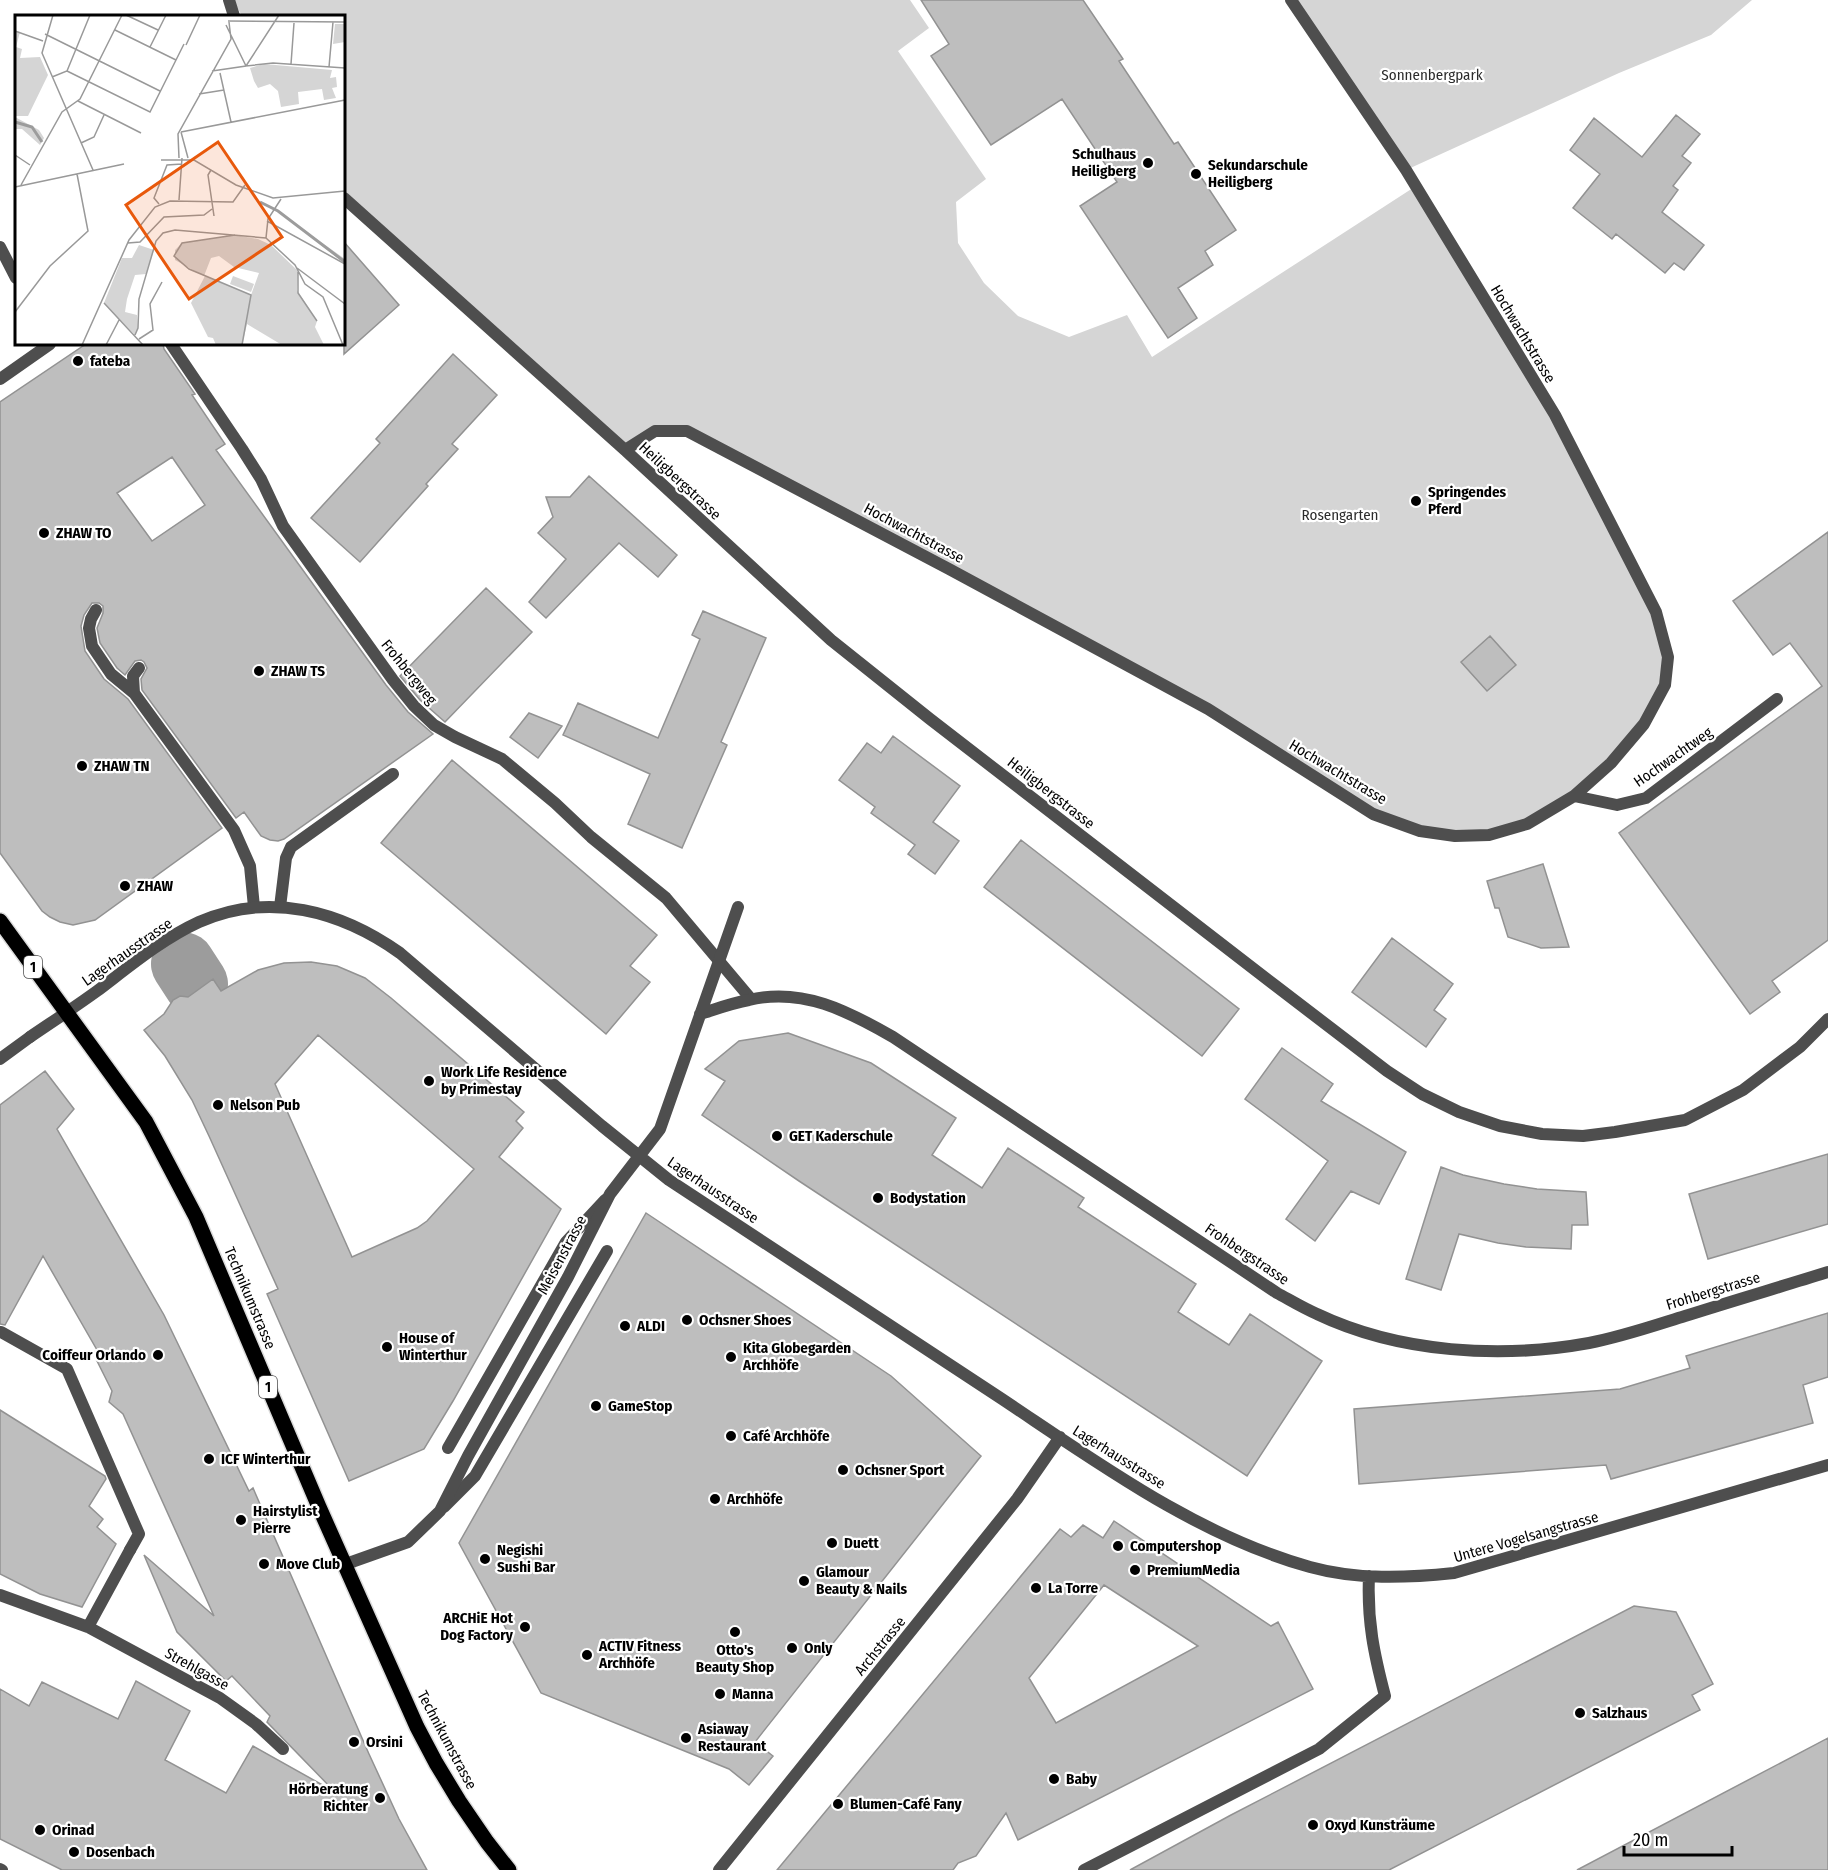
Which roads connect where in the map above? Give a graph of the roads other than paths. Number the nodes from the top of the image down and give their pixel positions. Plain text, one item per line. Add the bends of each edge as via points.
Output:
1 (229, 0) edge
2 (1291, 0) edge
3 (234, 15) edge
4 (345, 199) edge
5 (0, 247) edge
6 (15, 276) edge
7 (49, 345) edge
8 (172, 345) edge
9 (0, 380) edge
10 (625, 450) junction
11 (96, 610) dead end
12 (139, 668) dead end
13 (134, 693) junction
14 (1778, 699) dead end
15 (393, 774) dead end
16 (1574, 796) junction
17 (254, 907) junction
18 (280, 907) junction
19 (738, 907) dead end
20 (0, 921) edge
21 (719, 960) junction
22 (751, 999) junction
23 (67, 1012) junction
24 (700, 1014) junction
25 (1828, 1020) edge
26 (0, 1059) edge
27 (639, 1157) junction
28 (610, 1194) junction
29 (607, 1251) dead end
30 (1828, 1272) edge
31 (1, 1332) edge
32 (1060, 1437) junction
33 (448, 1448) dead end
34 (1828, 1465) edge
35 (440, 1511) junction
36 (346, 1564) junction
37 (1369, 1576) junction
38 (0, 1594) edge
39 (88, 1627) junction
40 (283, 1749) dead end
41 (509, 1870) edge
42 (719, 1870) edge
43 (1084, 1870) edge

1 - 3 street
2 - 16 street, Hochwachtstrasse via 1406,170 1555,415 1656,612 1668,657 1665,685 1644,724 1611,763
4 - 10 street, Heiligbergstrasse
5 - 6 street
7 - 9 street
8 - 21 street, Frohbergweg via 242,448 283,526 414,706 434,725 502,759 555,803 666,898
10 - 16 street, Hochwachtstrasse via 655,431 687,432 1197,704 1373,814 1420,831 1489,835 1527,824
10 - 25 street, Heiligbergstrasse via 831,639 930,719 1387,1071 1459,1112 1500,1126 1583,1136 1685,1120 1743,1090 1800,1047
11 - 13 street via 89,628 92,646 111,674
12 - 13 street via 133,676
13 - 17 street via 239,838 250,866
14 - 16 street, Hochwachtweg via 1646,798 1617,805
15 - 18 street via 291,847
17 - 18 street, Lagerhausstrasse
17 - 23 street, Lagerhausstrasse via 198,923 137,959
18 - 27 street, Lagerhausstrasse via 326,915 369,932 400,953
19 - 21 street, Meisenstrasse
20 - 23 main road, Technikumstrasse / 1
21 - 22 street, Frohbergweg
21 - 24 street, Meisenstrasse
22 - 24 street, Frohbergstrasse
22 - 30 street, Frohbergstrasse via 803,998 834,1006 869,1023 1277,1293 1318,1315 1386,1338 1473,1351 1560,1347 1619,1336
23 - 26 street, Lagerhausstrasse
23 - 36 main road, Technikumstrasse / 1 via 146,1122 196,1217
24 - 27 street, Meisenstrasse via 660,1130
27 - 28 street, Meisenstrasse
27 - 32 street, Lagerhausstrasse
28 - 33 street via 566,1242
28 - 35 street, Meisenstrasse
29 - 35 street via 475,1476
31 - 39 street via 67,1369 139,1534
32 - 37 street, Lagerhausstrasse via 1192,1519 1250,1547 1312,1568
32 - 42 street, Archstrasse via 1017,1499
34 - 37 street, Untere Vogelsangstrasse via 1454,1573
35 - 36 street, Meisenstrasse via 408,1542
36 - 41 main road, Technikumstrasse / 1 via 436,1763
37 - 43 street via 1370,1629 1384,1696 1319,1749
38 - 39 street, Strehlgasse
39 - 40 street, Strehlgasse via 220,1698

